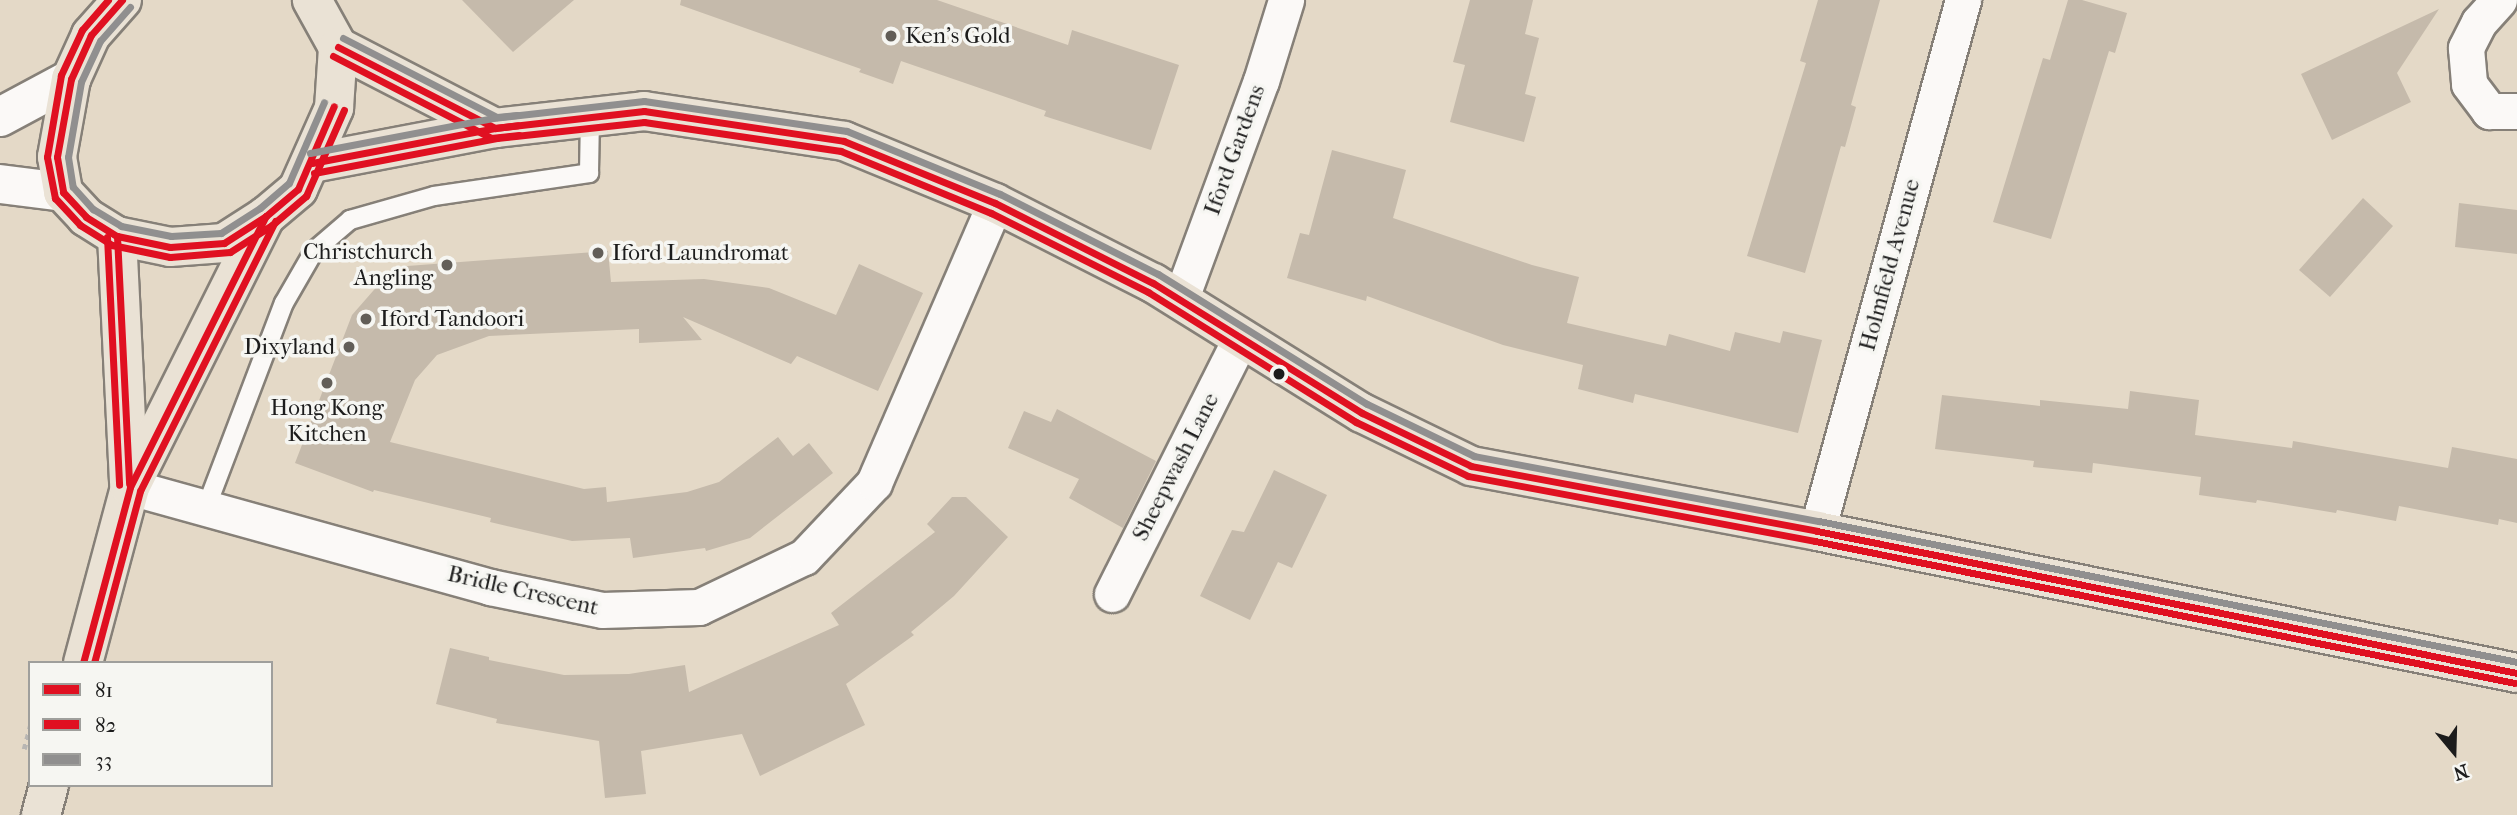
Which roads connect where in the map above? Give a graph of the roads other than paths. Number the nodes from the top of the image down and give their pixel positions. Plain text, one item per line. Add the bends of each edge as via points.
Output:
1 (122, 0) edge
2 (1286, 0) edge
3 (1963, 0) edge
4 (2499, 0) edge
5 (323, 16) edge
6 (71, 79) junction
7 (2517, 111) edge
8 (0, 117) edge
9 (590, 117) junction
10 (495, 128) junction
11 (312, 163) junction
12 (0, 184) edge
13 (63, 192) junction
14 (995, 203) junction
15 (266, 216) junction
16 (117, 236) junction
17 (1181, 298) junction
18 (1240, 340) junction
19 (130, 487) junction
20 (206, 508) junction
21 (1817, 531) junction
22 (1112, 594) dead end
23 (84, 661) edge
24 (2517, 673) edge
25 (48, 787) edge
26 (41, 815) edge

1 - 6 main road via 91,35
2 - 17 street, Iford Gardens
3 - 21 street, Holmfield Avenue
4 - 7 street via 2479,22 2466,47 2469,84 2489,111
5 - 10 main road
5 - 11 main road via 334,108
6 - 8 street
6 - 13 main road via 57,157
9 - 10 main road
9 - 14 main road via 645,111 844,141
9 - 20 lane via 589,173 422,199 349,220 314,251 284,303
10 - 11 main road
11 - 15 main road via 298,189
12 - 13 street
13 - 16 main road via 86,217
14 - 17 main road
14 - 20 street, Bridle Crescent via 874,483 804,557 699,607 602,610 490,587
15 - 16 main road via 224,243 170,247
15 - 19 main road
16 - 19 main road
17 - 18 main road
18 - 21 main road via 1362,413 1471,466
18 - 22 street, Sheepwash Lane
19 - 20 street, Bridle Crescent
19 - 23 main road
21 - 24 main road
25 - 26 main road

